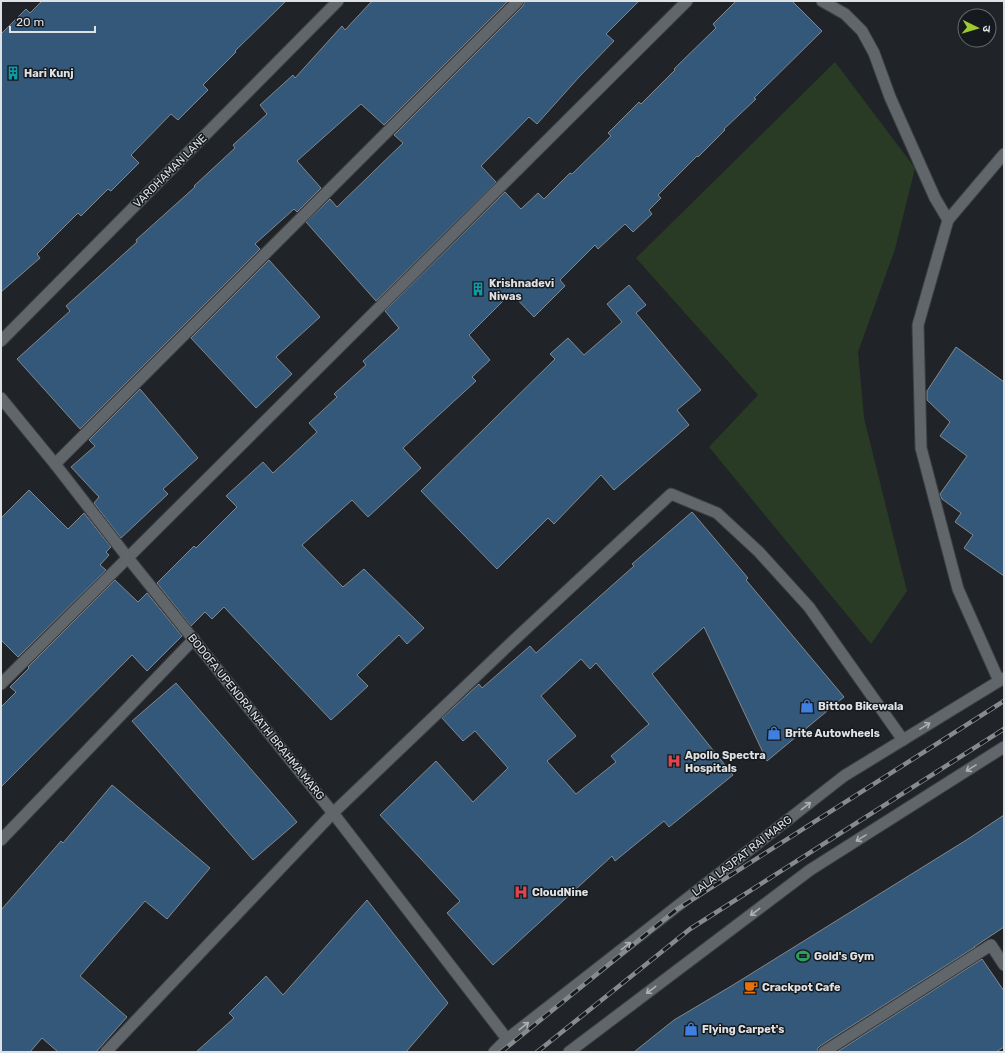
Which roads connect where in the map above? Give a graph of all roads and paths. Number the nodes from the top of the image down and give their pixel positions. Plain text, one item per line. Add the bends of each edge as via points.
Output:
1 (338, 1) edge
2 (518, 1) edge
3 (687, 1) edge
4 (822, 1) edge
5 (1004, 154) edge
6 (948, 220) junction
7 (1, 341) edge
8 (1, 398) edge
9 (55, 464) junction
10 (128, 558) junction
11 (194, 639) junction
12 (1002, 680) edge
13 (1, 684) edge
14 (903, 740) junction
15 (1004, 747) edge
16 (333, 813) junction
17 (1, 840) edge
18 (1004, 965) edge
19 (507, 1039) junction
20 (106, 1052) edge
21 (494, 1052) edge
22 (569, 1052) edge
23 (824, 1052) edge

1 - 7 street, VARDHAMAN LANE
2 - 9 street
3 - 10 street
4 - 6 street via 845,14 862,31 874,53 890,97 935,198
5 - 6 street
6 - 12 street via 918,325 921,448 958,589
8 - 9 street, BODOFA UPENDRA NATH BRAHMA MARG
9 - 10 street, BODOFA UPENDRA NATH BRAHMA MARG
10 - 11 street, BODOFA UPENDRA NATH BRAHMA MARG
10 - 13 street
11 - 16 street, BODOFA UPENDRA NATH BRAHMA MARG
11 - 17 street
14 -> 12 street, LALA LAJPAT RAI MARG
14 - 16 street via 809,607 759,552 717,513 671,494
19 -> 14 street, LALA LAJPAT RAI MARG via 844,776
15 -> 22 street via 810,870
16 - 19 street, BODOFA UPENDRA NATH BRAHMA MARG
16 - 20 street
18 - 23 street via 991,945
19 - 21 street, LALA LAJPAT RAI MARG

